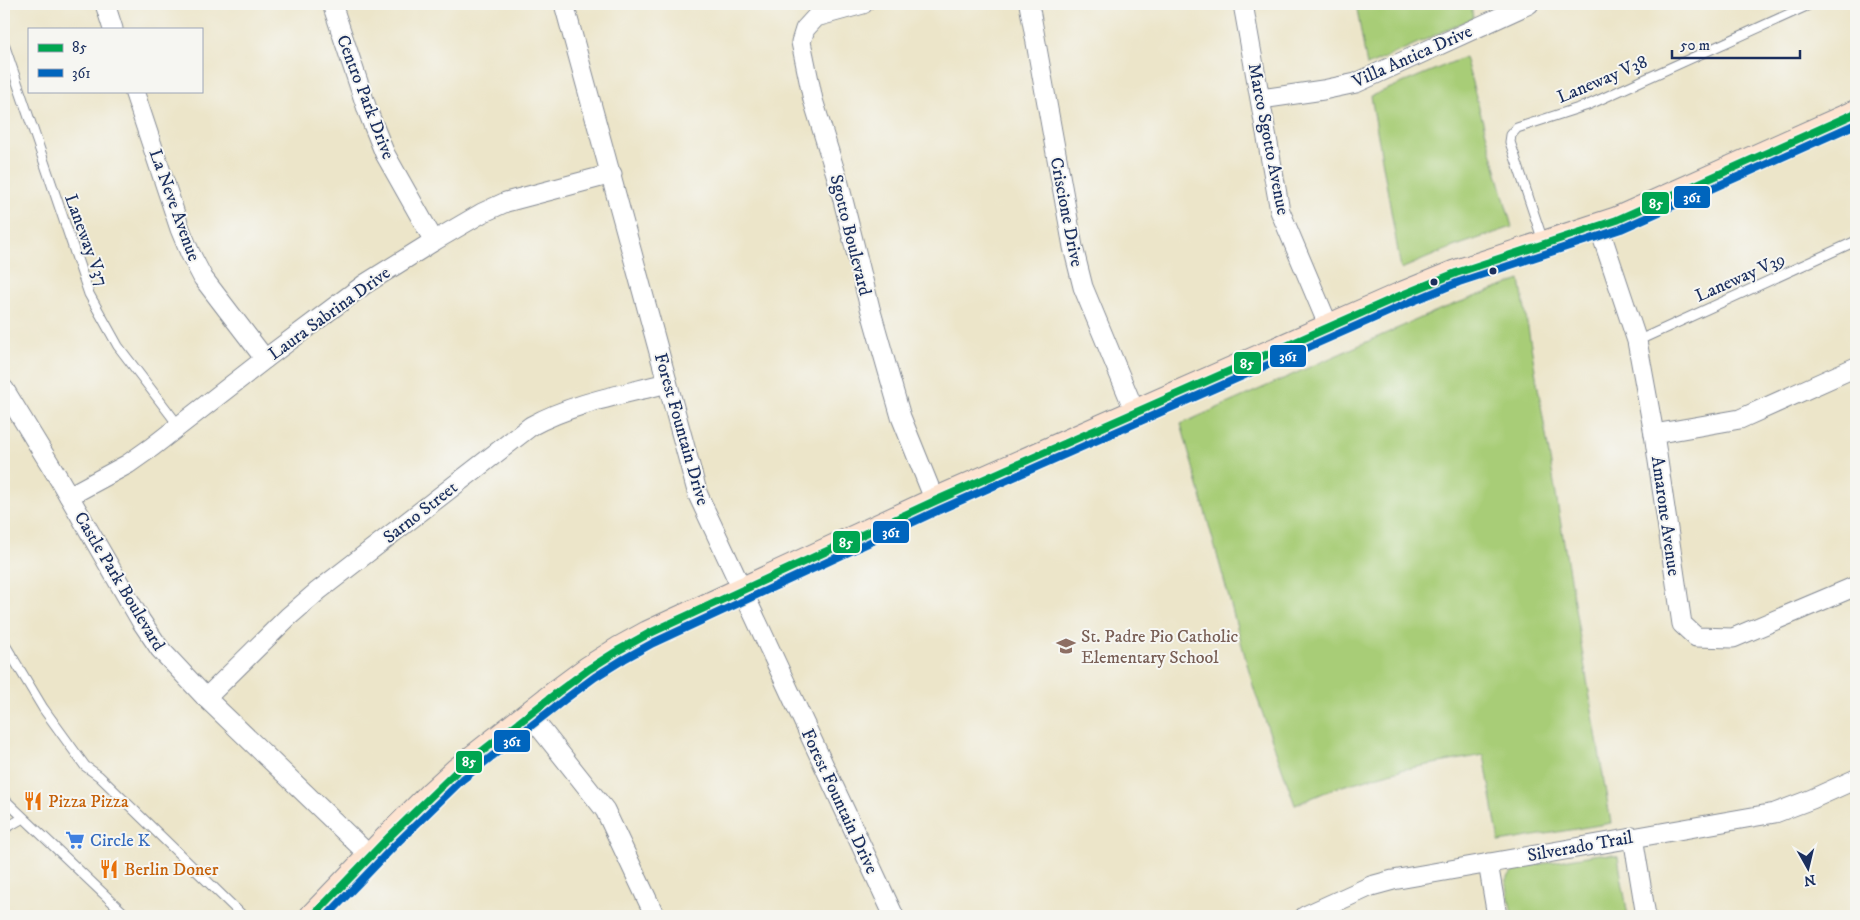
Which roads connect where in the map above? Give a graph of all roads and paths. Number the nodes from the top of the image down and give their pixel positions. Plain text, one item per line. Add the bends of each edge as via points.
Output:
1 (105, 4) edge
2 (332, 4) edge
3 (564, 4) edge
4 (863, 4) edge
5 (1029, 4) edge
6 (1243, 4) edge
7 (1529, 4) edge
8 (1810, 4) edge
9 (113, 28) edge
10 (4, 44) edge
11 (134, 92) edge
12 (1261, 99) junction
13 (1856, 113) edge
14 (612, 174) junction
15 (1599, 227) junction
16 (434, 241) junction
17 (1856, 242) edge
18 (1544, 244) junction
19 (1330, 327) junction
20 (1636, 341) junction
21 (265, 359) junction
22 (1856, 368) edge
23 (667, 383) junction
24 (4, 389) edge
25 (1135, 412) junction
26 (179, 426) junction
27 (1654, 434) junction
28 (69, 496) junction
29 (935, 501) junction
30 (1856, 586) edge
31 (742, 591) junction
32 (4, 643) edge
33 (206, 698) junction
34 (529, 714) junction
35 (1856, 779) edge
36 (4, 799) edge
37 (23, 818) junction
38 (4, 829) edge
39 (1633, 837) junction
40 (370, 856) junction
41 (1488, 862) junction
42 (127, 916) edge
43 (243, 916) edge
44 (313, 916) edge
45 (655, 916) edge
46 (894, 916) edge
47 (1305, 916) edge
48 (1497, 916) edge
49 (1646, 916) edge

1 - 9 street
2 - 16 street, Centro Park Drive via 368,112 386,154
3 - 14 street, Forest Fountain Drive
4 - 29 street, Sgotto Boulevard via 811,20 801,42 813,100 839,184 901,418
5 - 25 street, Criscione Drive via 1073,248 1083,287
6 - 12 street, Marco Sgotto Avenue
7 - 12 street, Villa Antica Drive via 1356,83
8 - 18 lane, Laneway V38 via 1588,105 1517,128 1510,135 1510,142
10 - 26 lane, Laneway V37 via 89,294 118,346
11 - 21 street, La Neve Avenue via 190,254 203,278
12 - 19 street, Marco Sgotto Avenue via 1280,211
13 - 15 street
14 - 16 street, Laura Sabrina Drive via 506,202 482,212
14 - 23 street, Forest Fountain Drive
15 - 18 street
15 - 20 street, Amarone Avenue
16 - 21 street, Laura Sabrina Drive via 365,284
17 - 20 lane, Laneway V39
18 - 19 street via 1438,280
19 - 25 street
20 - 27 street, Amarone Avenue
21 - 26 street, Laura Sabrina Drive
22 - 27 street via 1740,419
23 - 31 street, Forest Fountain Drive via 698,495
23 - 33 street, Sarno Street via 571,408 531,426 318,591
24 - 28 street, Castle Park Boulevard
25 - 29 street
26 - 28 street, Laura Sabrina Drive via 128,464
27 - 30 street, Amarone Avenue via 1682,624 1696,636 1733,638
28 - 33 street, Castle Park Boulevard via 141,622 160,649
29 - 31 street
31 - 34 street via 619,650
31 - 46 street, Forest Fountain Drive
32 - 43 lane via 43,708 85,766
33 - 40 street, Castle Park Boulevard
34 - 40 street via 432,793
34 - 45 street via 605,810
35 - 39 street, Silverado Trail via 1775,813
36 - 37 lane
37 - 38 lane
37 - 42 lane
39 - 41 street, Silverado Trail
39 - 49 street
40 - 44 street
41 - 47 street, Silverado Trail via 1371,886
41 - 48 street

